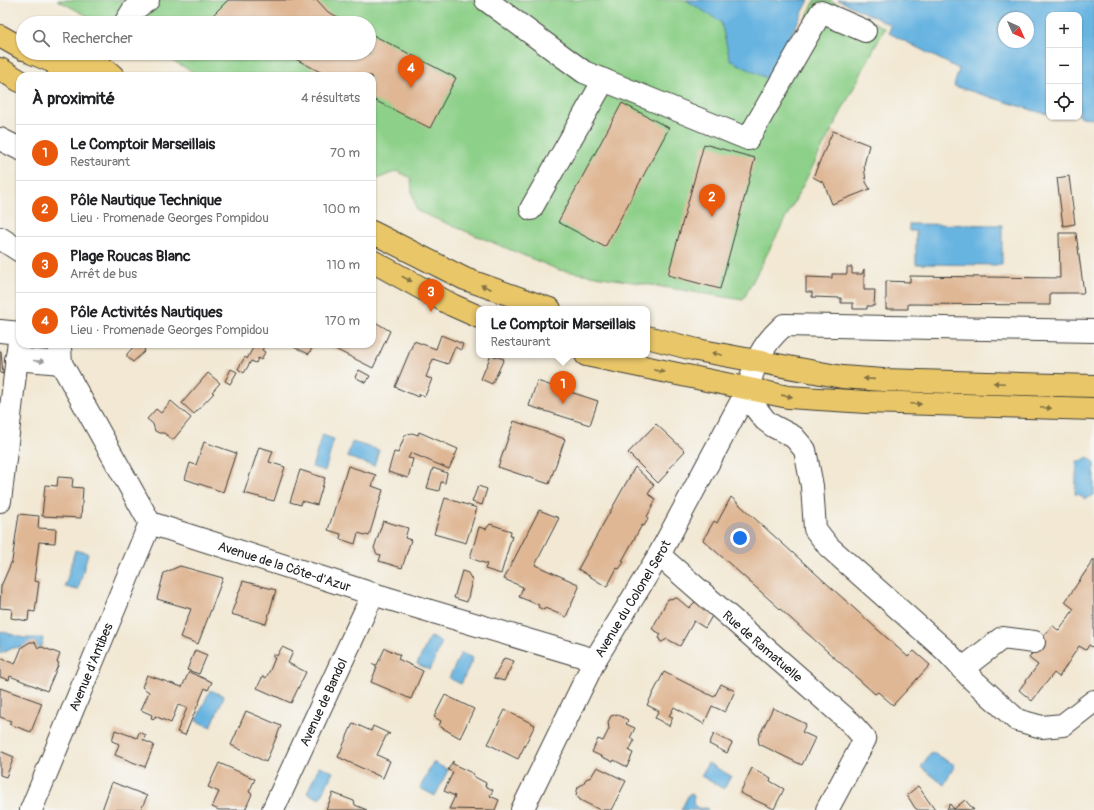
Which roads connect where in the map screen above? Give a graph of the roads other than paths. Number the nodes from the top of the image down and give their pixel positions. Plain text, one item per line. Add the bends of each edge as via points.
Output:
1 (486, 0) edge
2 (865, 31) dead end
3 (0, 36) edge
4 (16, 45) edge
5 (43, 60) edge
6 (104, 64) edge
7 (0, 69) edge
8 (63, 72) edge
9 (16, 79) edge
10 (604, 80) junction
11 (0, 139) edge
12 (16, 147) edge
13 (532, 209) dead end
14 (376, 234) edge
15 (0, 238) edge
16 (16, 248) edge
17 (376, 263) edge
18 (542, 306) edge
19 (476, 316) edge
20 (0, 331) edge
21 (1094, 331) edge
22 (16, 333) edge
23 (650, 337) edge
24 (18, 348) edge
25 (600, 358) edge
26 (16, 359) junction
27 (62, 360) edge
28 (755, 362) junction
29 (1094, 386) edge
30 (748, 389) junction
31 (1094, 408) edge
32 (4, 438) edge
33 (0, 501) edge
34 (150, 523) junction
35 (659, 555) junction
36 (373, 594) junction
37 (1034, 642) dead end
38 (595, 660) junction
39 (962, 669) junction
40 (1094, 701) edge
41 (31, 810) edge
42 (273, 810) edge
43 (522, 810) edge
44 (827, 810) edge

1 - 10 street via 584,72
2 - 10 street via 821,12 748,139
3 - 4 main road
5 - 8 main road
6 - 8 main road via 77,64
7 - 9 main road
10 - 13 street
11 - 12 street
18 -> 14 main road via 465,279
15 - 16 street
17 -> 19 main road
20 - 22 street
21 - 28 street, Avenue du Colonel Serot via 784,325 768,339
28 -> 23 main road
24 - 26 street
25 -> 30 main road
26 -> 27 street
26 - 32 street
27 - 34 street
29 -> 28 main road via 883,380 842,377
28 - 30 street, Avenue du Colonel Serot
30 -> 31 main road via 788,396 866,402
30 - 35 street, Avenue du Colonel Serot
30 - 39 street via 754,406 765,420 794,436 805,450 812,486 815,529 824,541 946,651
32 - 33 street
34 - 36 street, Avenue de la Côte-d'Azur
34 - 41 street, Avenue d'Antibes
35 - 38 street, Avenue du Colonel Serot
35 - 44 street, Rue de Ramatuelle via 851,723 865,739
36 - 38 street, Avenue de la Côte-d'Azur
36 - 42 street, Avenue de Bandol
37 - 39 street via 1002,638
38 - 43 street, Avenue du Colonel Serot
39 - 40 street via 1017,720 1042,727 1063,725

